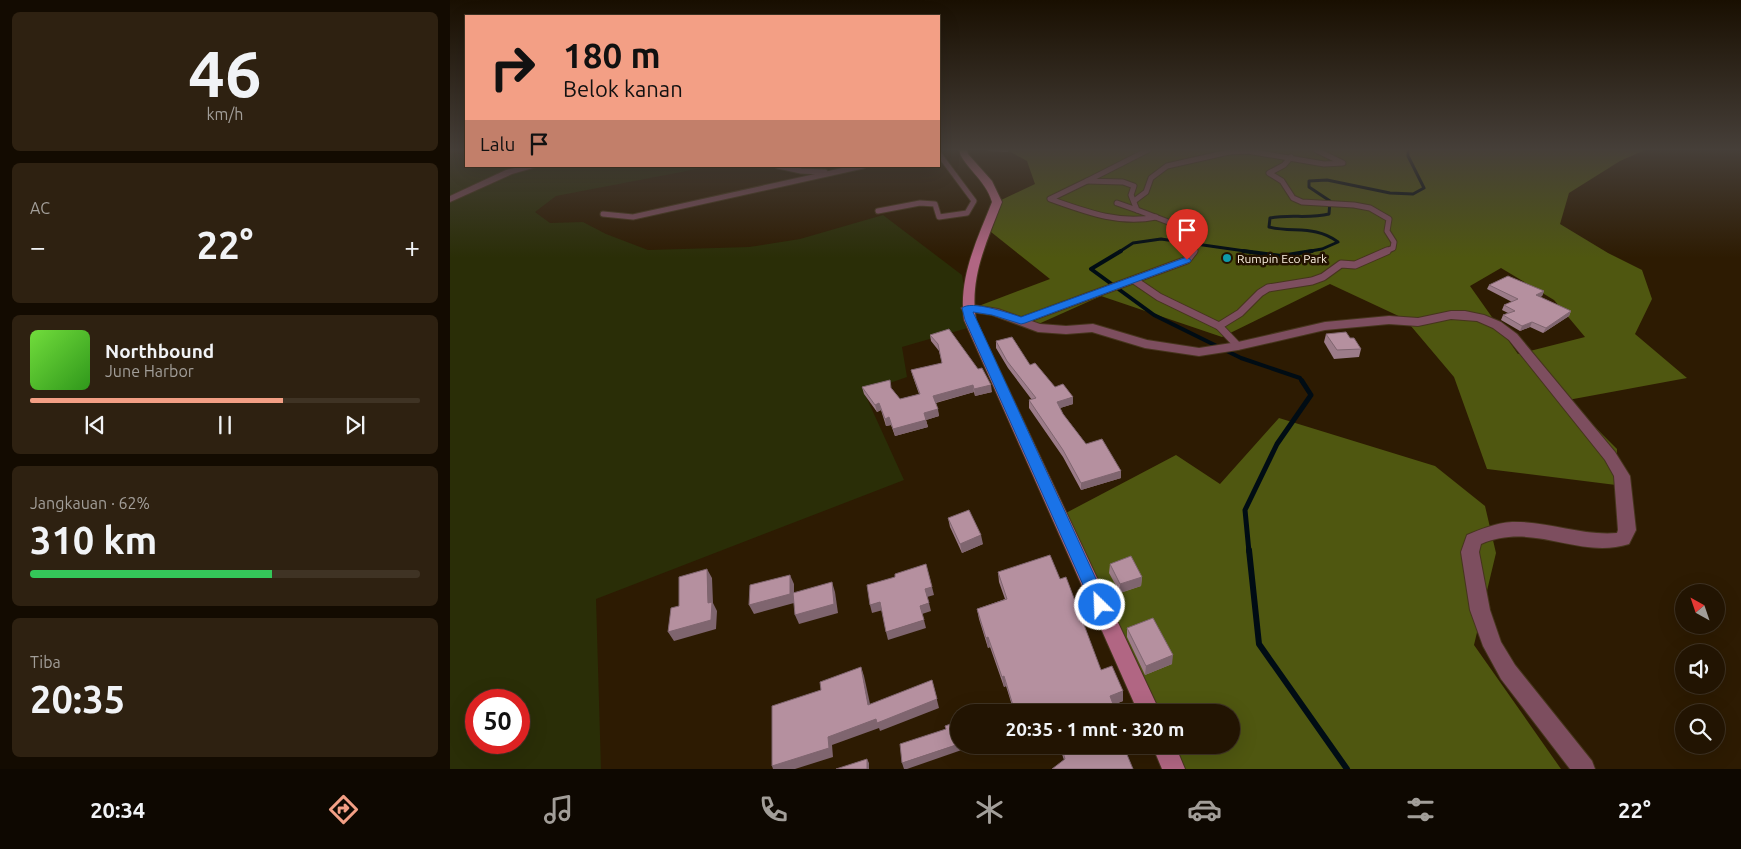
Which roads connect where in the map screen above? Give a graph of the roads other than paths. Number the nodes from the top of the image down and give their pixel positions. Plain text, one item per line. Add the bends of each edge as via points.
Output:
1 (479, 186) edge
2 (772, 186) edge
3 (963, 186) edge
4 (990, 186) edge
5 (1076, 186) edge
6 (1134, 186) edge
7 (1150, 186) edge
8 (1285, 186) edge
9 (450, 199) edge
10 (1134, 201) junction
11 (1118, 203) dead end
12 (1136, 210) junction
13 (878, 212) dead end
14 (603, 214) dead end
15 (1156, 217) junction
16 (1134, 280) junction
17 (967, 308) junction
18 (1021, 321) junction
19 (1219, 326) junction
20 (1234, 347) junction
21 (1145, 704) edge
22 (1167, 754) edge
23 (1174, 769) edge
24 (1584, 769) edge

1 - 9 street
2 - 14 lane via 633,217
3 - 13 lane via 974,201 967,213 939,217 935,204 920,203
4 - 17 main road via 997,202 967,287
5 - 15 lane via 1050,199 1094,214 1134,222
6 - 10 lane via 1131,195
7 - 10 lane
8 - 19 lane via 1293,198 1302,202 1370,208 1382,214 1389,219 1387,230 1394,242 1393,248 1355,265 1341,264 1312,281 1268,288 1240,313
10 - 12 lane
11 - 12 lane
12 - 15 lane
15 - 16 lane via 1194,236 1194,252 1187,260
16 - 18 lane
16 - 19 lane via 1160,297
17 - 18 street
17 - 21 main road
18 - 20 street via 1038,328 1093,328 1145,344 1200,352
19 - 20 lane
20 - 24 street via 1324,326 1389,320 1418,322 1451,315 1480,318 1513,337 1610,456 1622,476 1627,530 1623,538 1609,542 1593,541 1550,531 1509,528 1486,533 1473,540 1470,552 1480,610 1493,646 1508,672
22 - 23 main road

